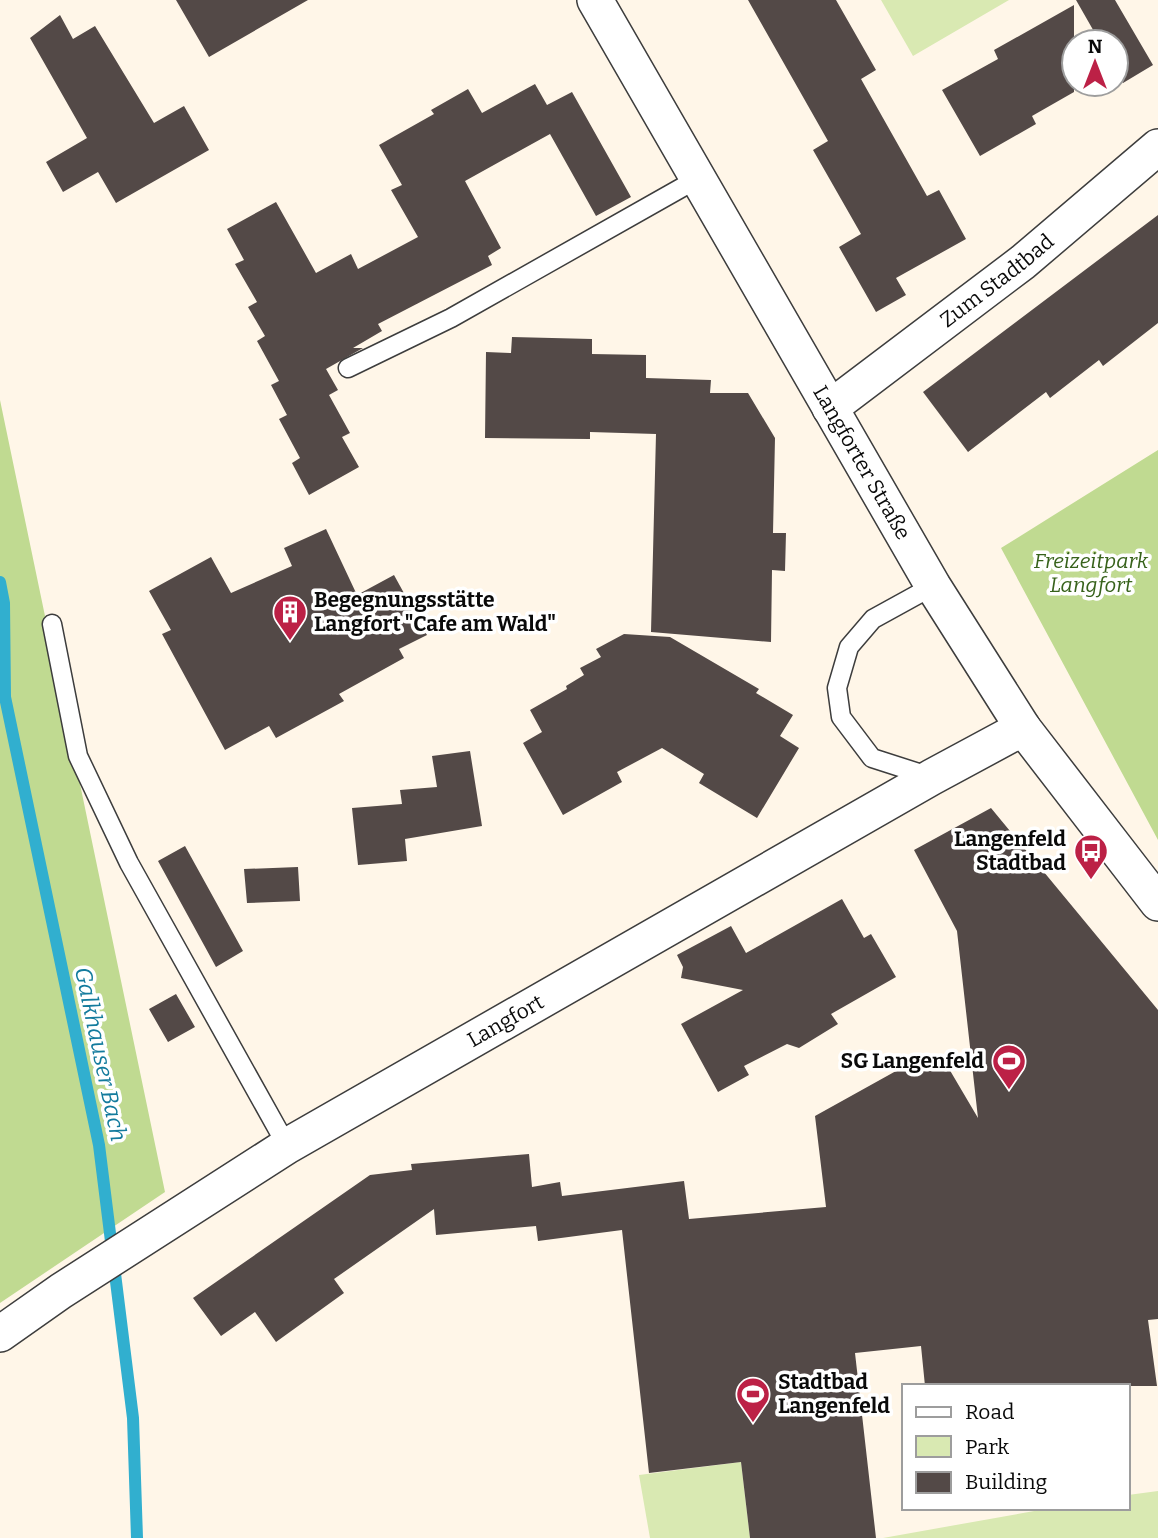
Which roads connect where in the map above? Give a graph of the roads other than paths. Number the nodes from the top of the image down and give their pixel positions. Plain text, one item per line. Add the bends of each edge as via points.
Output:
1 (595, 0) edge
2 (1158, 147) edge
3 (697, 179) junction
4 (348, 368) dead end
5 (830, 408) junction
6 (933, 586) junction
7 (52, 624) dead end
8 (1023, 727) junction
9 (932, 777) junction
10 (1158, 903) edge
11 (287, 1146) junction
12 (0, 1334) edge

1 - 3 street, Langforter Straße
2 - 5 street, Zum Stadtbad via 1023,262
3 - 4 lane via 451,318
3 - 5 street, Langforter Straße
5 - 6 street, Langforter Straße
6 - 8 street, Langforter Straße
6 - 9 lane via 873,619 849,647 837,688 841,717 872,758
7 - 11 lane via 78,756 129,863
8 - 9 street, Langfort
8 - 10 street, Langforter Straße
9 - 11 street, Langfort
11 - 12 street, Langfort

